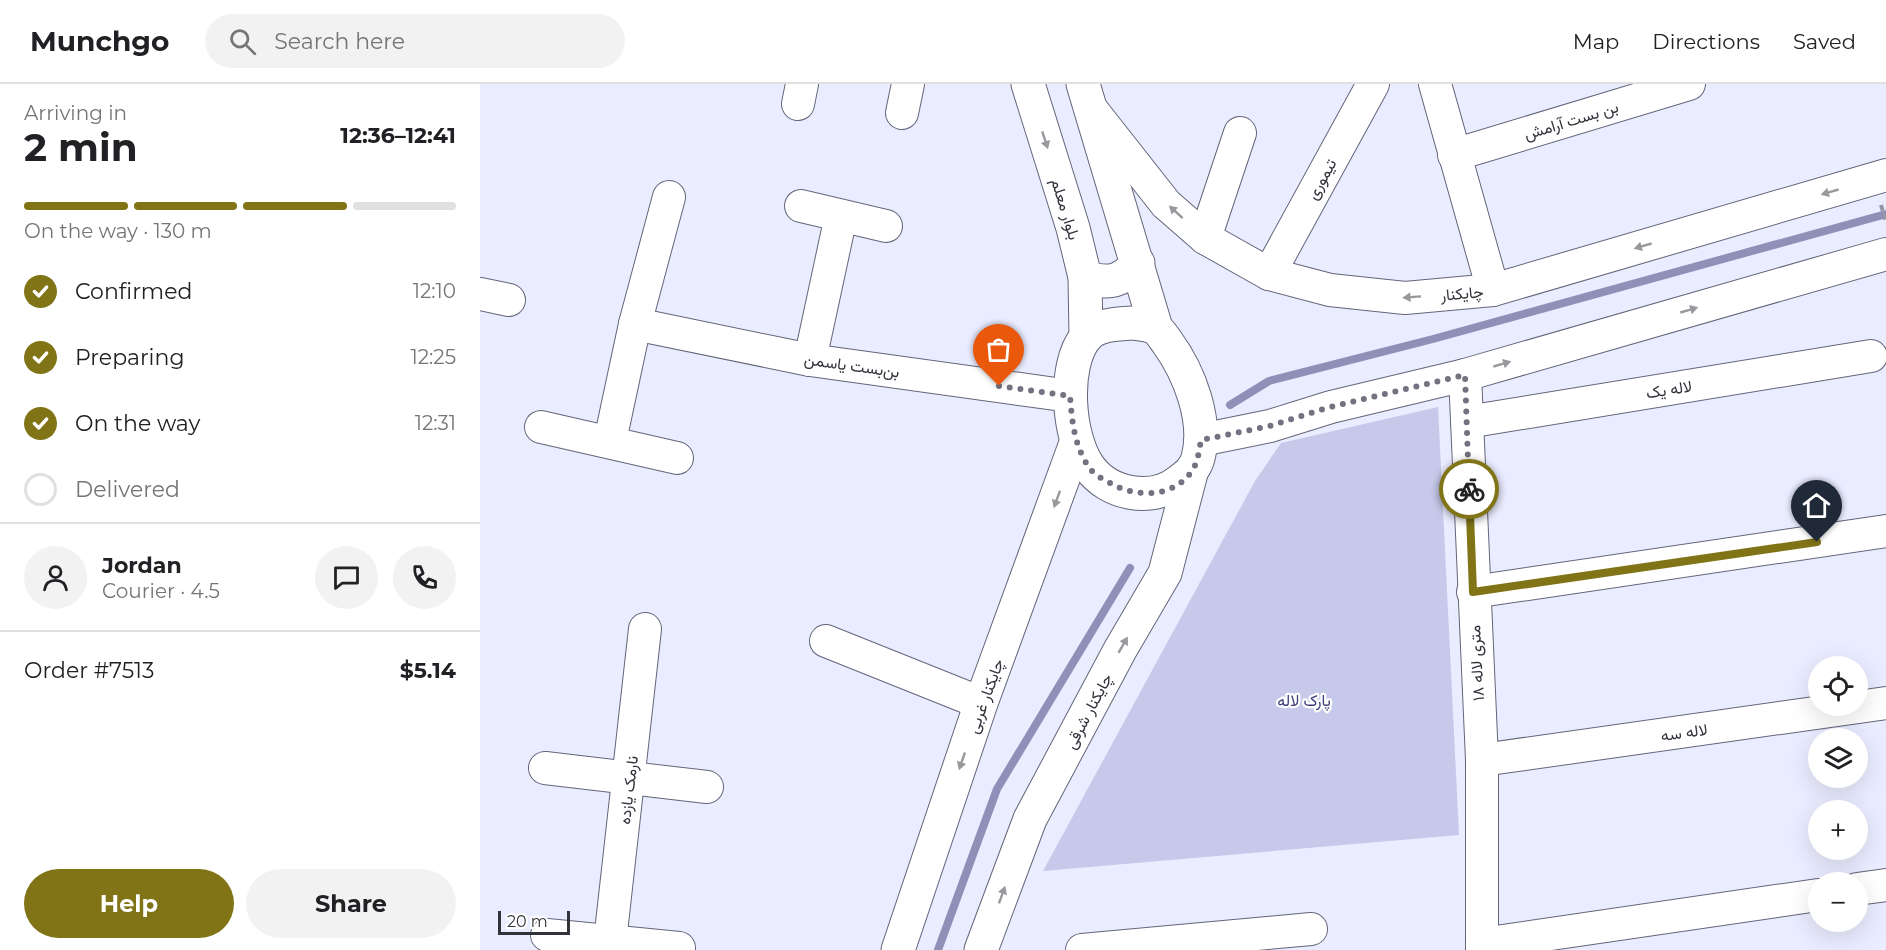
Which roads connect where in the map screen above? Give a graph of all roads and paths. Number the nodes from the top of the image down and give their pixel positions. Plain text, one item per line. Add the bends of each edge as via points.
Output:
1 (1028, 84) edge
2 (1372, 84) edge
3 (1435, 84) edge
4 (1689, 84) edge
5 (1087, 97) edge
6 (1240, 133) dead end
7 (1454, 155) junction
8 (1886, 175) edge
9 (669, 196) dead end
10 (801, 207) dead end
11 (841, 216) junction
12 (886, 226) dead end
13 (1205, 238) junction
14 (1886, 254) edge
15 (1138, 263) junction
16 (1269, 274) junction
17 (1085, 277) junction
18 (1493, 290) junction
19 (635, 324) junction
20 (1156, 328) junction
21 (1086, 337) junction
22 (1871, 356) dead end
23 (810, 360) junction
24 (1465, 375) junction
25 (1070, 396) junction
26 (1467, 422) junction
27 (541, 428) dead end
28 (1201, 440) junction
29 (610, 441) junction
30 (1076, 443) junction
31 (677, 458) dead end
32 (1191, 473) junction
33 (1886, 531) edge
34 (1473, 592) junction
35 (645, 629) dead end
36 (826, 641) dead end
37 (981, 703) junction
38 (1886, 703) edge
39 (1482, 760) junction
40 (545, 768) dead end
41 (630, 778) junction
42 (707, 787) dead end
43 (1886, 885) edge
44 (1868, 887) edge
45 (1808, 897) edge
46 (1311, 929) dead end
47 (547, 935) dead end
48 (1211, 944) edge
49 (609, 946) edge
50 (1482, 947) edge
51 (679, 948) dead end
52 (897, 950) edge
53 (981, 950) edge
54 (1082, 950) edge

1 -> 17 main road, بلوار معلم
2 - 16 street, تیموری
3 - 7 street
4 - 7 street, بن بست آرامش
13 -> 5 street, چایکنار via 1167,204
5 - 15 main road
6 - 13 street
7 - 18 street
8 -> 18 street, چایکنار
9 - 19 street
10 - 11 street
11 - 12 street
11 - 23 street
13 - 16 street, چایکنار
24 -> 14 street
15 - 17 main road via 1115,282
15 - 20 main road
18 -> 16 street, چایکنار via 1405,298 1330,290
17 - 21 main road, بلوار معلم
19 - 23 street, بن‌بست یاسمن
19 - 29 street
20 - 21 main road via 1117,324 1096,329
20 - 28 main road via 1178,357 1194,395
21 - 25 main road via 1074,363
22 - 26 street, لاله یک
23 - 25 street, بن‌بست یاسمن
24 - 26 street, ۱۸ متری لاله
24 - 28 street
25 - 30 main road
26 - 34 street, ۱۸ متری لاله
27 - 29 street
28 - 32 main road
29 - 31 street
30 - 32 main road via 1090,469 1130,493 1152,495 1170,489
30 -> 37 main road, چایکنار غربی
53 -> 32 main road, چایکنار شرقی via 1030,819 1165,573
33 - 34 street
34 - 39 street, ۱۸ متری لاله
35 - 41 street, نارمک یازده
36 - 37 street
37 -> 52 main road, چایکنار غربی
38 - 39 street, لاله سه
39 - 50 street, ۱۸ متری لاله
40 - 41 street
41 - 42 street
41 - 49 street, نارمک یازده
43 - 44 street
45 - 50 street
46 - 48 street
47 - 49 street
48 - 54 street
49 - 51 street

